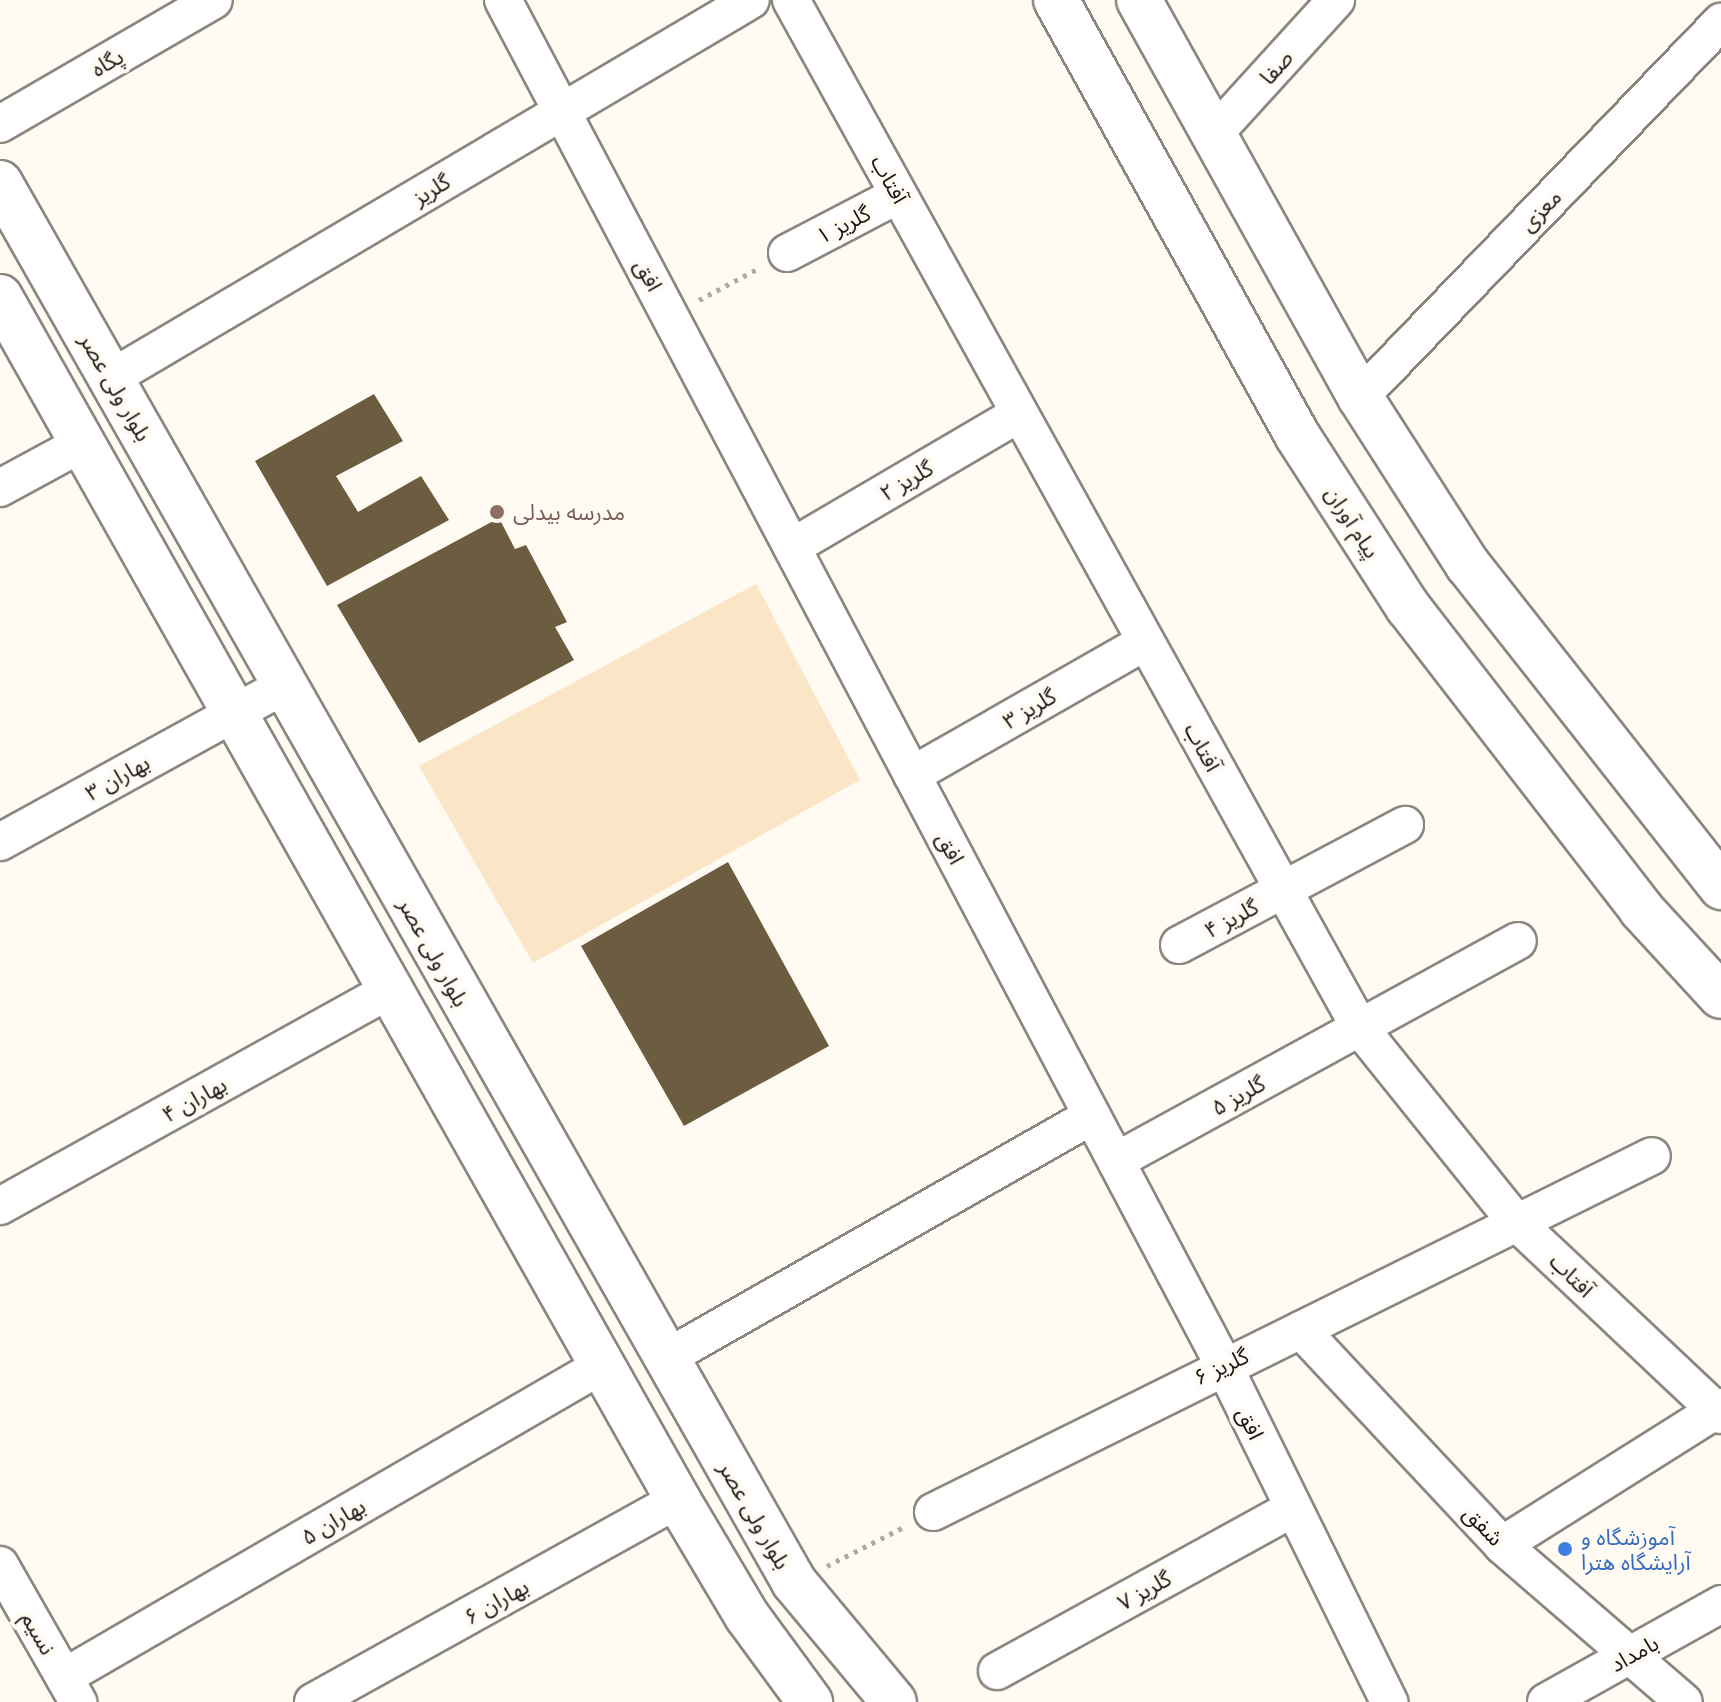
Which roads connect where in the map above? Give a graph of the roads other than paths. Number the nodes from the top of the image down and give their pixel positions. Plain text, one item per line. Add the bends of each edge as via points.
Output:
1 (214, 0) edge
2 (503, 0) edge
3 (751, 0) edge
4 (791, 0) edge
5 (1056, 0) edge
6 (1139, 0) edge
7 (1336, 0) edge
8 (1721, 22) edge
9 (562, 112) junction
10 (0, 124) edge
11 (1215, 133) junction
12 (0, 183) edge
13 (898, 195) junction
14 (787, 253) road end
15 (0, 297) edge
16 (111, 378) junction
17 (1360, 397) junction
18 (1019, 414) junction
19 (81, 444) junction
20 (0, 488) edge
21 (792, 547) junction
22 (1145, 642) junction
23 (284, 686) junction
24 (235, 712) junction
25 (912, 775) junction
26 (1405, 825) dead end
27 (0, 842) edge
28 (1721, 887) edge
29 (1283, 890) junction
30 (1518, 941) dead end
31 (1179, 945) dead end
32 (388, 991) junction
33 (1721, 996) edge
34 (1360, 1028) junction
35 (1092, 1116) junction
36 (1652, 1156) dead end
37 (1116, 1161) junction
38 (0, 1206) edge
39 (1517, 1223) junction
40 (1301, 1330) junction
41 (664, 1359) junction
42 (1223, 1364) junction
43 (601, 1366) junction
44 (1719, 1411) edge
45 (678, 1500) junction
46 (1290, 1510) junction
47 (933, 1512) road end
48 (1502, 1545) junction
49 (0, 1565) edge
50 (1721, 1604) edge
51 (1628, 1656) junction
52 (997, 1671) dead end
53 (71, 1690) edge
54 (313, 1702) edge
55 (810, 1702) edge
56 (894, 1702) edge
57 (1389, 1702) edge
58 (1546, 1702) edge
59 (1684, 1702) edge

1 - 10 street, پگاه
2 - 9 street, افق
3 - 9 street, گلریز
4 - 13 street, آفتاب
5 - 33 main road, پیام آوران via 1297,435 1408,607 1641,909
6 - 11 main road
7 - 11 street, صفا
8 - 17 street, معزی
9 - 16 street, گلریز
9 - 21 street, افق
11 - 17 main road
12 - 16 main road, بلوار ولی عصر
13 - 14 street, گلریز ۱
13 - 18 street, آفتاب
15 - 19 main road
16 - 23 main road, بلوار ولی عصر
17 - 28 main road via 1468,565
18 - 21 street, گلریز ۲
18 - 22 street, آفتاب
19 - 20 street
19 - 24 main road
21 - 25 street, افق
22 - 25 street, گلریز ۳
22 - 29 street, آفتاب
23 - 24 street, بهاران ۳
23 - 41 main road, بلوار ولی عصر
24 - 27 street, بهاران ۳
24 - 32 main road
25 - 35 street, افق
26 - 29 street, گلریز ۴
29 - 31 street, گلریز ۴
29 - 34 street, آفتاب
30 - 34 street, گلریز ۵
32 - 38 street, بهاران ۴
32 - 43 main road
34 - 37 street, گلریز ۵
34 - 39 street, آفتاب
35 - 37 street, افق
35 - 41 street
36 - 39 street, گلریز ۶
37 - 42 street, افق
39 - 40 street, گلریز ۶
39 - 44 street, آفتاب
40 - 42 street, گلریز ۶
40 - 48 street, شفق
41 - 56 main road, بلوار ولی عصر via 794,1582
42 - 46 street, افق
42 - 47 street, گلریز ۶
43 - 45 main road
43 - 53 street, بهاران ۵
44 - 48 street
45 - 54 street, بهاران ۶
45 - 55 main road via 747,1616
46 - 52 street, گلریز ۷
46 - 57 street, افق
48 - 51 street, شفق
49 - 53 street, نسیم
50 - 51 street, بامداد
51 - 58 street, بامداد
51 - 59 street, شفق

